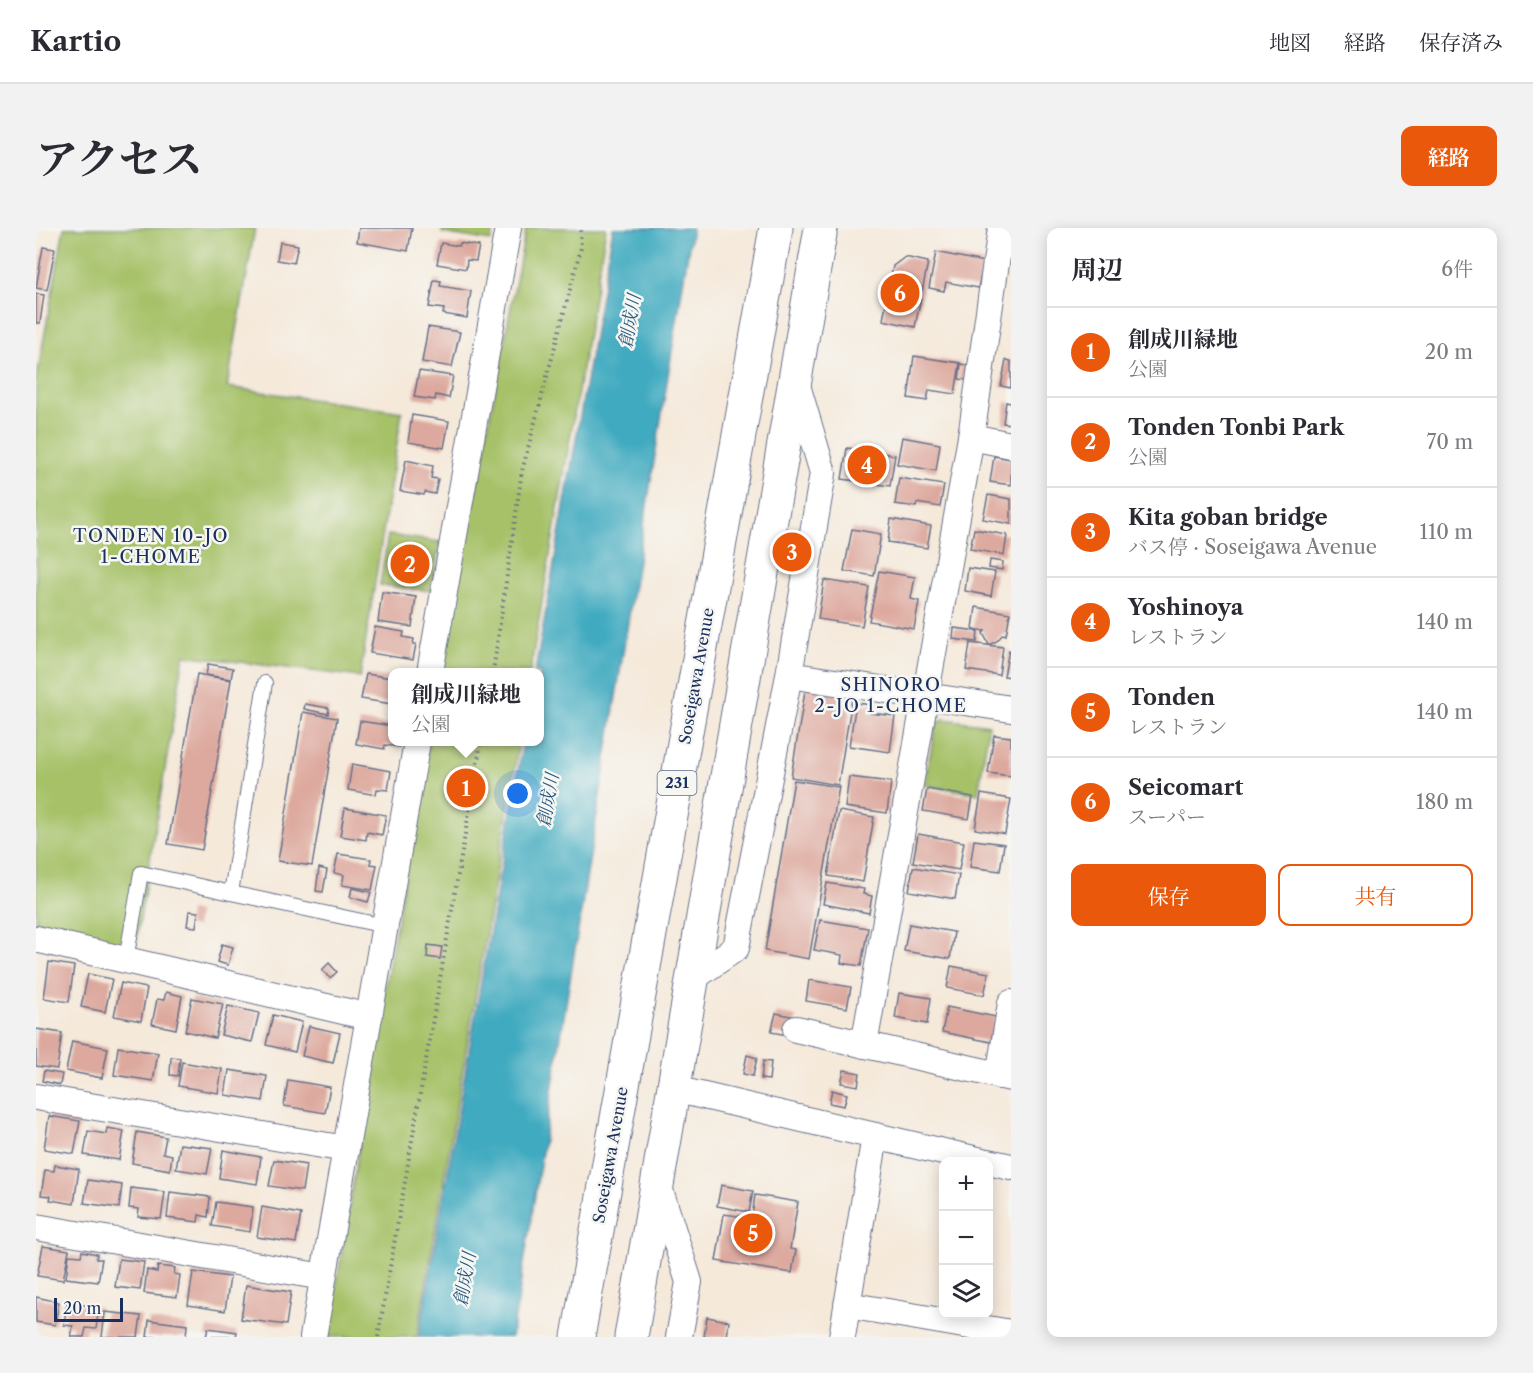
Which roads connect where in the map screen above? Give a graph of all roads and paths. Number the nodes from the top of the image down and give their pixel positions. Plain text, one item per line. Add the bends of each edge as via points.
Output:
1 (508, 228) edge
2 (580, 228) edge
3 (776, 228) edge
4 (821, 228) edge
5 (1001, 228) edge
6 (795, 379) junction
7 (971, 437) junction
8 (1011, 445) edge
9 (431, 668) edge
10 (494, 668) edge
11 (789, 675) junction
12 (265, 683) dead end
13 (926, 694) junction
14 (1011, 709) edge
15 (416, 746) edge
16 (481, 746) edge
17 (231, 893) junction
18 (385, 926) junction
19 (36, 939) edge
20 (126, 960) junction
21 (693, 978) junction
22 (1011, 1003) edge
23 (369, 1017) junction
24 (796, 1029) dead end
25 (864, 1045) junction
26 (1005, 1077) edge
27 (674, 1089) junction
28 (36, 1097) edge
29 (875, 1136) junction
30 (346, 1149) junction
31 (965, 1157) edge
32 (993, 1163) edge
33 (1011, 1167) edge
34 (658, 1184) junction
35 (36, 1227) edge
36 (323, 1277) junction
37 (847, 1305) junction
38 (1011, 1333) edge
39 (313, 1337) edge
40 (378, 1337) edge
41 (578, 1337) edge
42 (631, 1337) edge
43 (679, 1337) edge
44 (842, 1337) edge

1 - 9 street
2 - 10 path via 581,248 522,471
3 - 41 highway, Soseigawa Avenue / 231
4 - 6 highway
5 - 7 street
6 - 11 street via 823,473
6 - 21 highway
7 - 8 street
7 - 13 street
11 - 13 street
11 - 21 street via 736,948
12 - 17 lane
13 - 14 street
13 - 25 street
15 - 18 street
16 - 40 path
17 - 18 lane
17 - 20 lane via 141,873
18 - 23 street
19 - 20 street
20 - 23 street
21 - 27 highway
22 - 26 street
23 - 30 street
24 - 25 street
25 - 26 street
27 - 29 street
27 - 34 highway
28 - 30 street
29 - 31 street
29 - 37 street
30 - 36 street
32 - 33 street
34 - 42 highway
34 - 43 street via 689,1282
35 - 36 street
36 - 39 street
37 - 38 street
37 - 44 street

